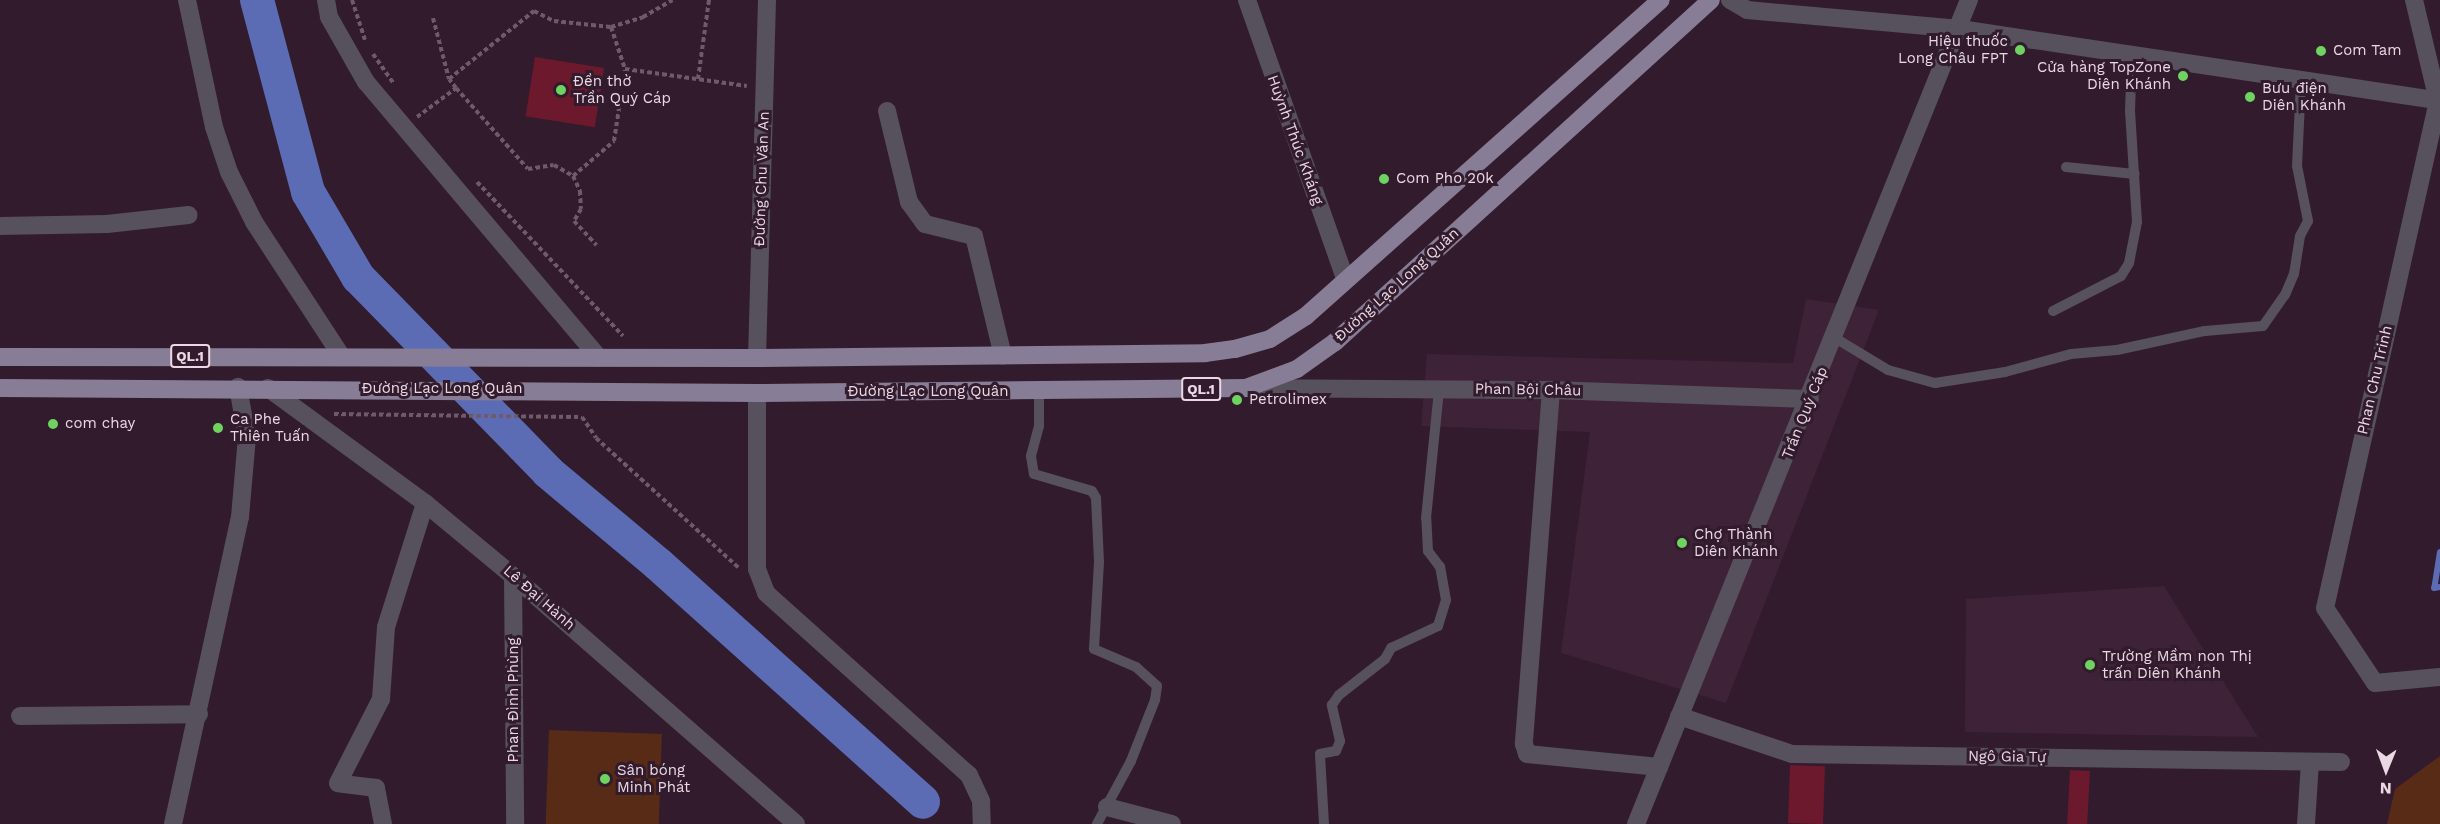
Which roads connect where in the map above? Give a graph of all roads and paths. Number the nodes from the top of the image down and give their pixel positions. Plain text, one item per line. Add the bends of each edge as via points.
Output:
1 (187, 0) edge
2 (326, 0) edge
3 (352, 0) edge
4 (672, 0) edge
5 (710, 0) edge
6 (767, 0) edge
7 (1247, 0) edge
8 (1661, 0) edge
9 (1711, 0) edge
10 (1730, 0) edge
11 (1969, 0) edge
12 (2414, 0) edge
13 (433, 18) dead end
14 (611, 27) junction
15 (1960, 29) junction
16 (366, 43) dead end
17 (372, 52) dead end
18 (2132, 55) junction
19 (625, 69) junction
20 (449, 79) junction
21 (698, 79) junction
22 (2301, 80) junction
23 (747, 86) dead end
24 (456, 88) junction
25 (398, 89) dead end
26 (2439, 101) edge
27 (410, 108) dead end
28 (887, 111) dead end
29 (417, 117) junction
30 (424, 126) dead end
31 (2066, 167) dead end
32 (2134, 174) junction
33 (471, 176) dead end
34 (573, 176) junction
35 (189, 215) dead end
36 (0, 226) edge
37 (596, 245) dead end
38 (1345, 279) junction
39 (2053, 311) dead end
40 (623, 336) dead end
41 (1835, 338) junction
42 (1004, 356) junction
43 (0, 357) edge
44 (342, 357) junction
45 (599, 358) junction
46 (757, 358) junction
47 (238, 387) junction
48 (0, 388) edge
49 (268, 388) junction
50 (1246, 388) junction
51 (1439, 389) junction
52 (1551, 390) junction
53 (1039, 391) junction
54 (757, 393) junction
55 (1810, 399) junction
56 (330, 436) junction
57 (425, 503) junction
58 (740, 569) dead end
59 (513, 576) junction
60 (2440, 677) edge
61 (199, 714) junction
62 (20, 716) dead end
63 (1679, 716) junction
64 (2310, 762) junction
65 (2341, 762) dead end
66 (1659, 767) junction
67 (1107, 807) junction
68 (173, 824) edge
69 (383, 824) edge
70 (515, 824) edge
71 (796, 824) edge
72 (982, 824) edge
73 (1097, 824) edge
74 (1172, 824) edge
75 (1324, 824) edge
76 (1636, 824) edge
77 (2306, 824) edge

1 - 44 street via 214,127 229,172 254,222
2 - 45 street via 329,17 366,82
3 - 16 path
4 - 14 path via 643,17
5 - 21 path
6 - 46 street, Đường Chu Văn An
7 - 38 street, Huỳnh Thúc Kháng
8 - 38 main road, Đường Lạc Long Quân / QL.1
9 - 50 main road, Đường Lạc Long Quân / QL.1 via 1335,342 1297,369
10 - 15 street via 1747,10
11 - 15 street, Trần Quý Cáp
12 - 26 street, Phan Chu Trinh
13 - 20 path
14 - 19 path
14 - 20 path via 554,21 534,11
15 - 18 street
15 - 41 street, Trần Quý Cáp
17 - 25 path
18 - 22 street
18 - 32 lane
19 - 21 path
19 - 34 path via 614,141
20 - 24 path
21 - 23 path
22 - 26 street
22 - 41 lane via 2297,166 2308,221 2300,236 2294,274 2285,296 2263,326 2205,331 2117,350 2071,354 2005,372 1935,383 1888,370
24 - 29 path
24 - 34 path via 528,169 554,165
26 - 60 street, Phan Chu Trinh via 2325,608 2375,683
27 - 29 path
28 - 42 street via 909,202 925,224 974,236
29 - 30 path
31 - 32 lane
32 - 39 lane via 2137,222 2129,263 2121,276
33 - 40 path
34 - 37 path via 580,191 581,209 574,221
35 - 36 street via 106,224
38 - 42 main road, Đường Lạc Long Quân / QL.1 via 1287,329 1235,349
41 - 55 street, Trần Quý Cáp
42 - 46 main road, Đường Lạc Long Quân / QL.1
43 - 44 main road, Đường Lạc Long Quân / QL.1
44 - 45 main road, Đường Lạc Long Quân / QL.1
45 - 46 main road, Đường Lạc Long Quân / QL.1
47 - 48 main road, Đường Lạc Long Quân / QL.1
47 - 49 main road, Đường Lạc Long Quân / QL.1
47 - 61 street via 247,437 240,517
49 - 54 main road, Đường Lạc Long Quân / QL.1
49 - 56 street, Lê Đại Hành
50 - 51 street, Phan Bội Châu
50 - 53 main road, Đường Lạc Long Quân / QL.1
51 - 52 street, Phan Bội Châu
51 - 75 lane via 1426,518 1428,551 1440,567 1446,600 1437,626 1391,648 1385,659 1332,705 1340,741 1336,751 1320,754
52 - 55 street, Phan Bội Châu
52 - 66 street via 1524,744 1527,754
53 - 54 main road, Đường Lạc Long Quân / QL.1
53 - 67 lane via 1039,426 1030,456 1034,474 1092,491 1096,498 1099,562 1094,649 1136,667 1157,686 1135,751
54 - 72 street via 757,569 766,593 969,776 981,801
55 - 63 street, Trần Quý Cáp
56 - 57 street, Lê Đại Hành
56 - 58 path via 333,414 582,417 596,438
57 - 59 street, Lê Đại Hành
57 - 69 street via 386,627 381,699 338,783 376,788
59 - 70 street, Phan Đình Phùng
59 - 71 street, Lê Đại Hành
61 - 62 street
61 - 68 street
63 - 64 street, Ngô Gia Tự via 1792,754
63 - 66 street, Trần Quý Cáp
64 - 65 street, Ngô Gia Tự
64 - 77 street
66 - 76 street, Trần Quý Cáp
67 - 73 lane
67 - 74 street

